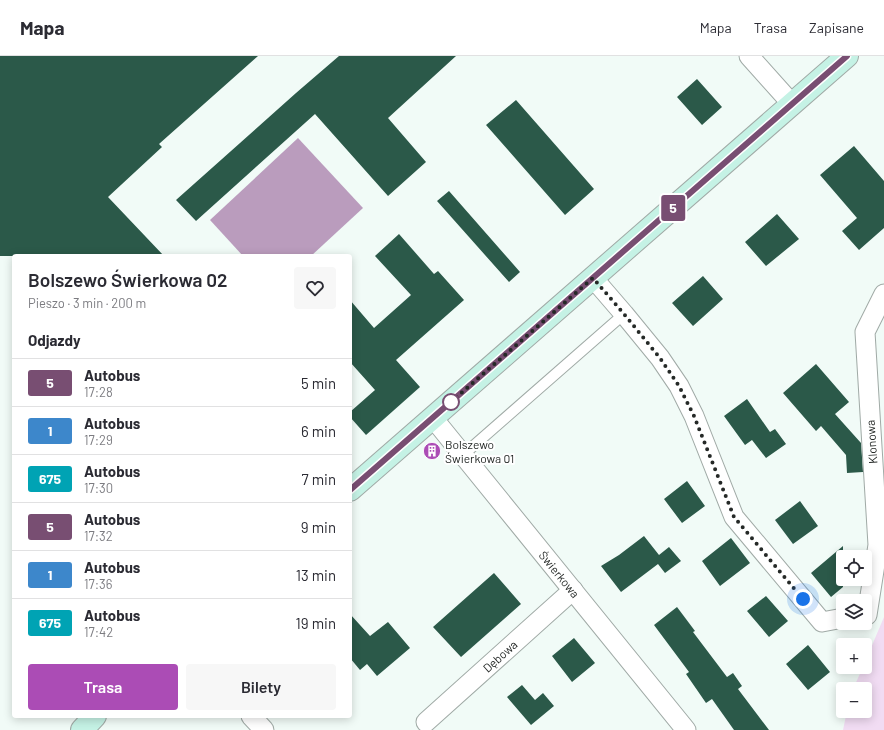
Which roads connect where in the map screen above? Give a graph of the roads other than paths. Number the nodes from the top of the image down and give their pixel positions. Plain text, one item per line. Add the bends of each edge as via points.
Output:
1 (749, 56) edge
2 (847, 56) edge
3 (792, 104) junction
4 (593, 278) junction
5 (884, 294) edge
6 (624, 314) junction
7 (433, 418) junction
8 (463, 455) junction
9 (352, 488) edge
10 (573, 590) junction
11 (870, 594) edge
12 (836, 619) edge
13 (93, 718) edge
14 (253, 718) edge
15 (426, 722) dead end
16 (82, 730) edge
17 (264, 730) edge
18 (686, 730) edge

1 - 3 street
2 - 3 street
3 - 4 street
4 - 6 street
4 - 7 street
5 - 11 street, Klonowa via 865,332 878,545
6 - 8 lane
6 - 12 street via 679,386 694,416 734,517 822,622
7 - 8 street, Świerkowa
7 - 9 street
8 - 10 street, Świerkowa
10 - 15 street, Dębowa
10 - 18 street, Świerkowa
13 - 16 street
14 - 17 street

